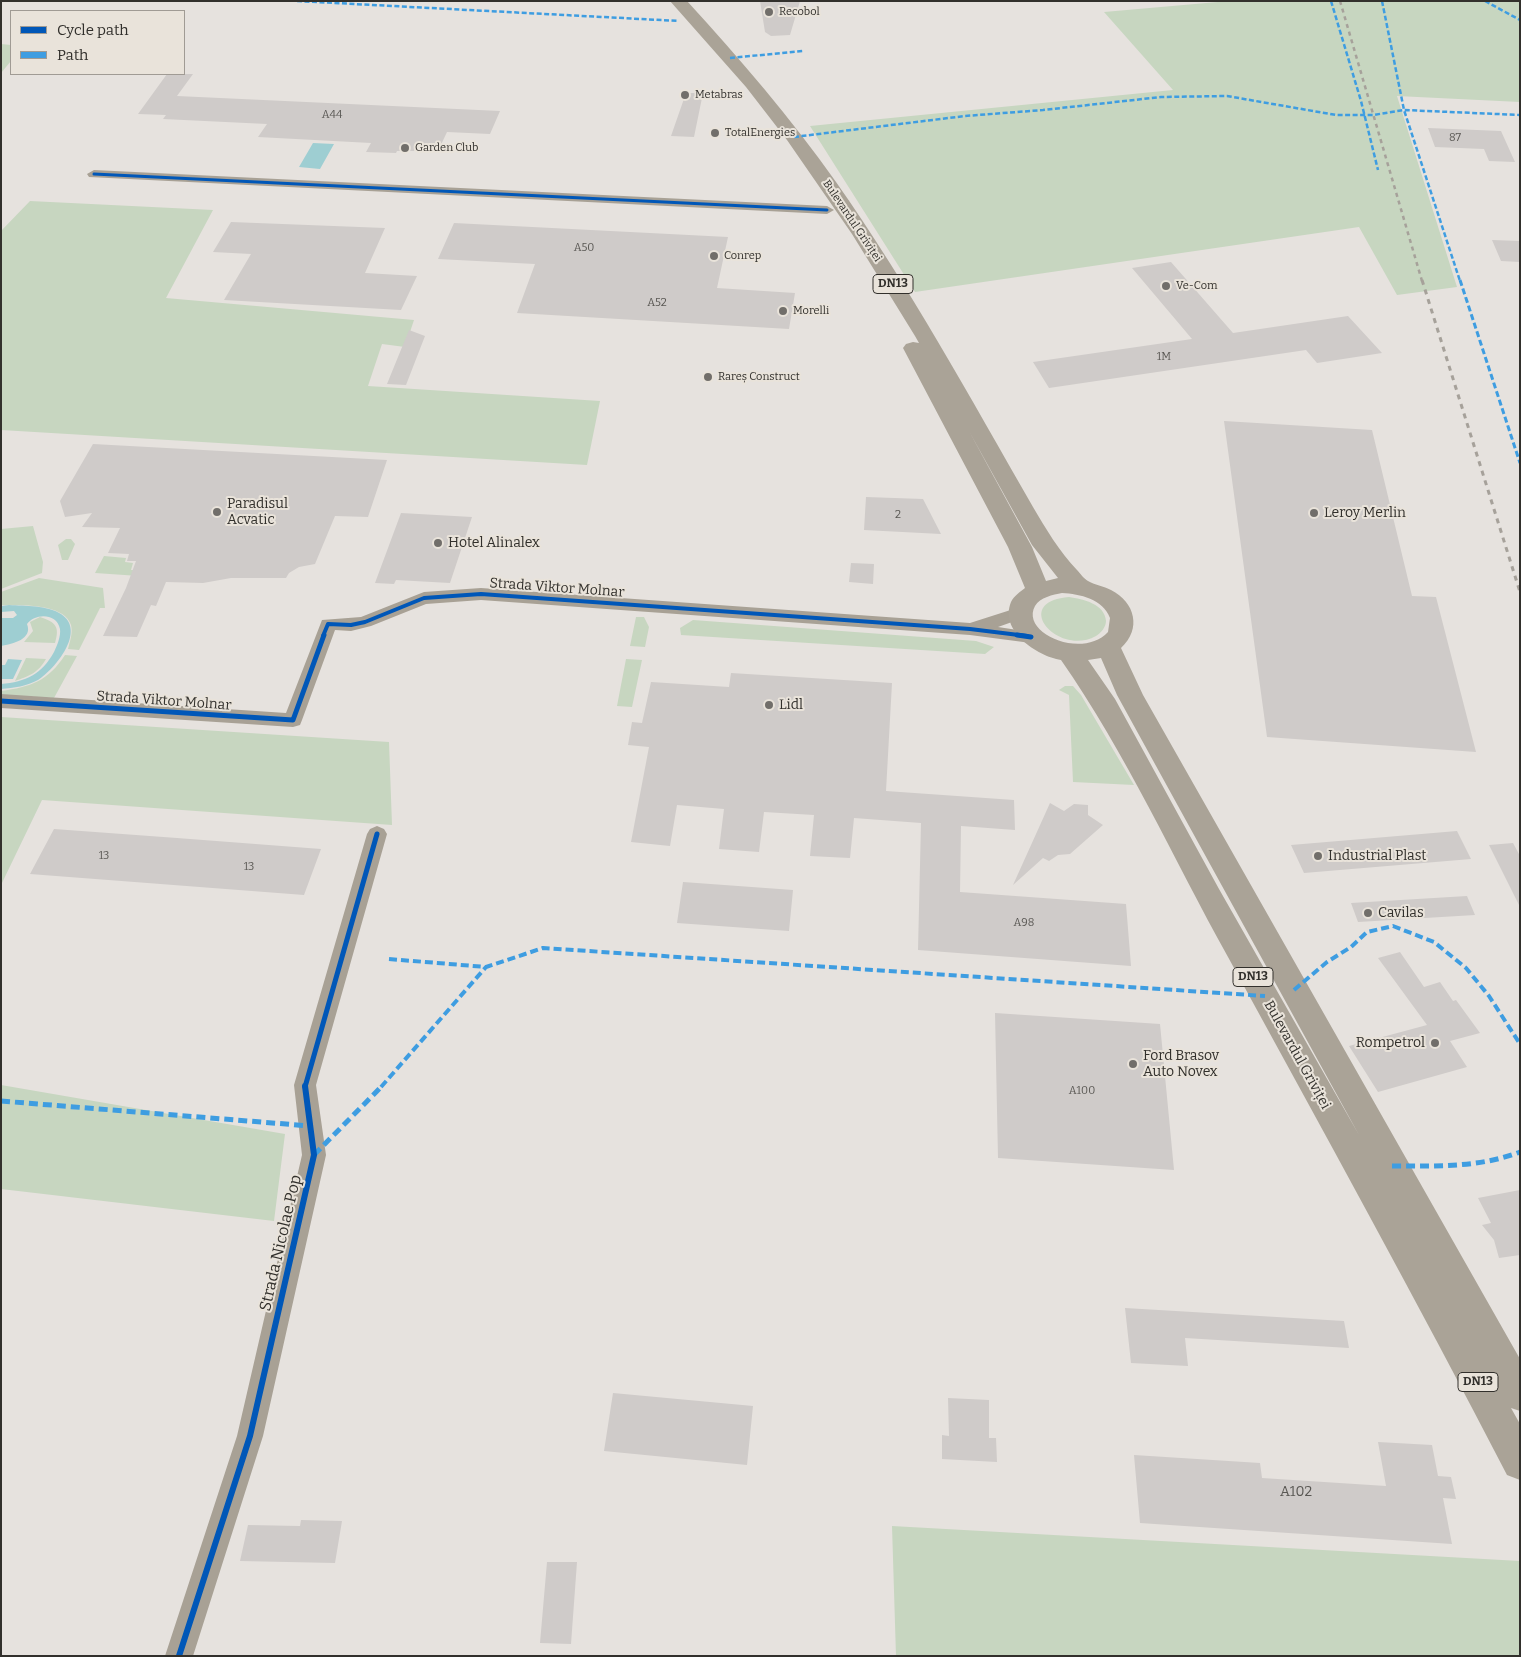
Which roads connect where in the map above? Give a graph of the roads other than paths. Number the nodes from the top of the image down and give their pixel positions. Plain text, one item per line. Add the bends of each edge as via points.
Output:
1 (661, 1) edge
2 (678, 1) edge
3 (94, 174) dead end
4 (827, 210) junction
5 (1079, 586) junction
6 (1038, 590) junction
7 (1020, 613) junction
8 (970, 629) junction
9 (1032, 637) junction
10 (1108, 646) junction
11 (1069, 652) junction
12 (1, 701) edge
13 (377, 834) dead end
14 (1520, 1394) edge
15 (1520, 1462) edge
16 (180, 1656) edge

1 - 4 main road, Bulevardul Griviței via 745,96
2 - 5 main road, Bulevardul Griviței / DN13 via 749,80 840,200 932,346 1044,545
3 - 4 street
4 - 6 main road, Bulevardul Griviței via 917,355 1020,547
5 - 6 main road, DN13 via 1062,585
5 - 10 main road, DN13 via 1102,594 1121,614 1122,629
6 - 7 main road via 1025,600
7 - 8 street, Strada Viktor Molnar
7 - 9 main road via 1021,621
8 - 9 street, Strada Viktor Molnar
8 - 12 street, Strada Viktor Molnar via 482,594 451,595 424,598 365,622 328,624 292,720
9 - 11 main road via 1045,646
10 - 11 main road via 1090,652
10 - 14 main road, Bulevardul Griviței / DN13 via 1130,695
11 - 15 main road, Bulevardul Griviței / DN13 via 1102,699
13 - 16 street, Strada Nicolae Pop via 305,1085 314,1155 250,1436

